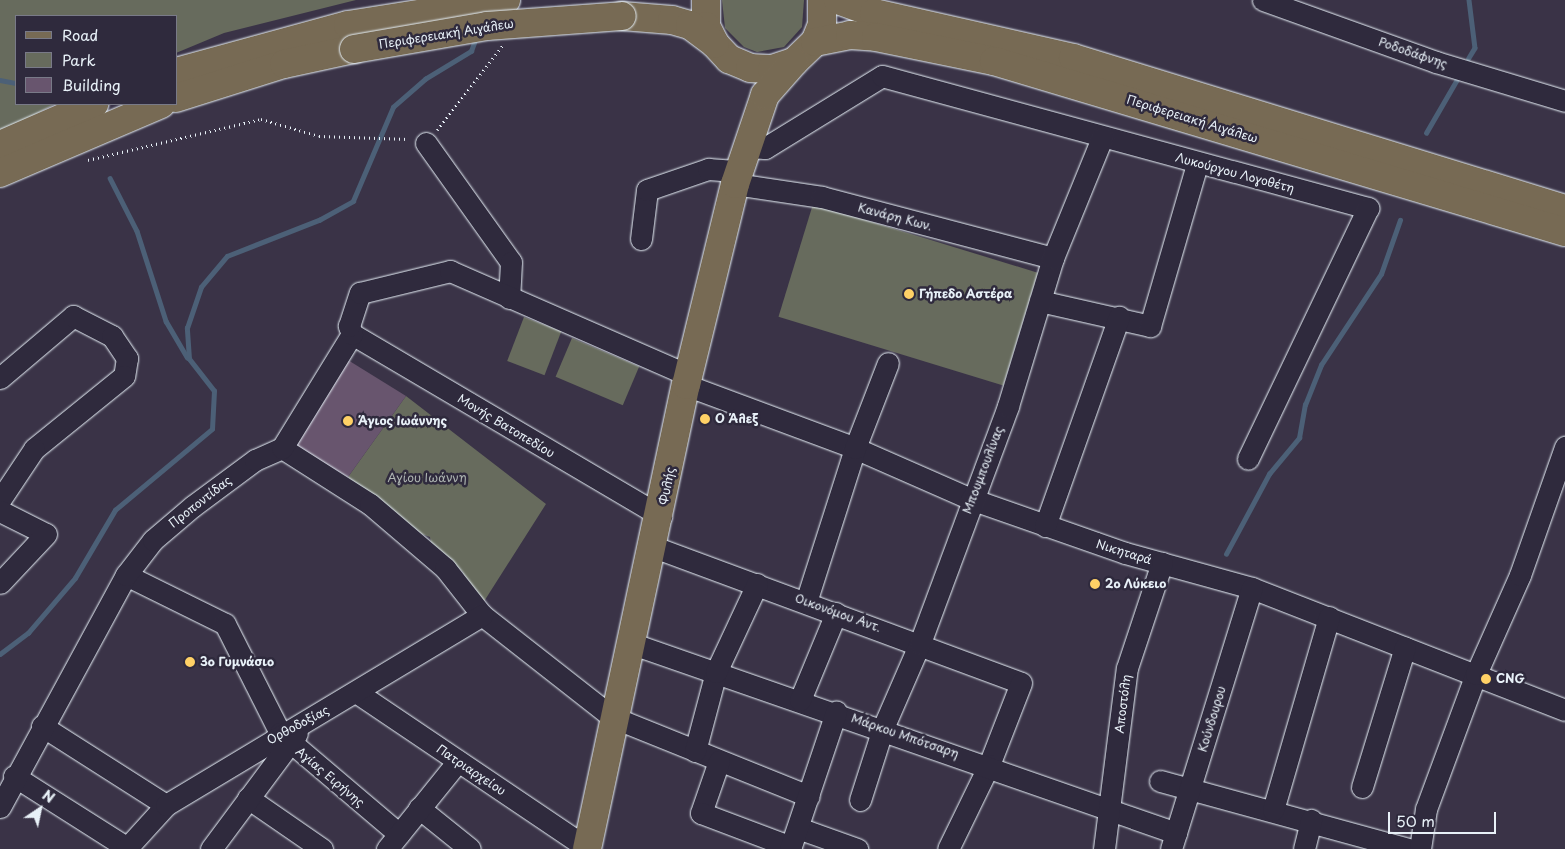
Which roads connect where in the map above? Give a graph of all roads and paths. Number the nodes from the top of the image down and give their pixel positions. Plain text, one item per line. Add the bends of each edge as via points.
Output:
1 (506, 0) edge
2 (706, 0) edge
3 (822, 0) edge
4 (838, 0) edge
5 (1263, 0) edge
6 (351, 37) junction
7 (507, 40) dead end
8 (815, 42) junction
9 (722, 51) junction
10 (794, 62) junction
11 (178, 72) edge
12 (178, 97) edge
13 (1565, 101) edge
14 (92, 105) edge
15 (159, 105) edge
16 (1102, 138) junction
17 (426, 143) junction
18 (0, 145) edge
19 (743, 157) junction
20 (82, 161) dead end
21 (1198, 164) junction
22 (0, 173) edge
23 (1565, 209) edge
24 (1565, 232) edge
25 (641, 239) dead end
26 (1053, 258) junction
27 (509, 298) junction
28 (1040, 301) junction
29 (1119, 317) junction
30 (352, 334) junction
31 (888, 363) dead end
32 (0, 378) edge
33 (687, 380) junction
34 (1565, 447) edge
35 (282, 448) junction
36 (855, 448) junction
37 (1248, 459) dead end
38 (971, 499) junction
39 (0, 500) edge
40 (0, 511) edge
41 (661, 516) junction
42 (1045, 526) junction
43 (654, 546) junction
44 (1162, 563) junction
45 (126, 575) junction
46 (0, 583) edge
47 (757, 584) junction
48 (1252, 588) junction
49 (806, 602) junction
50 (836, 613) junction
51 (482, 615) junction
52 (1329, 617) junction
53 (920, 643) junction
54 (632, 644) junction
55 (1405, 647) junction
56 (716, 672) junction
57 (1476, 674) junction
58 (356, 692) junction
59 (800, 700) junction
60 (1565, 710) edge
61 (836, 712) junction
62 (612, 717) junction
63 (42, 726) junction
64 (883, 728) junction
65 (285, 739) junction
66 (695, 751) junction
67 (719, 760) junction
68 (458, 761) junction
69 (989, 765) junction
70 (14, 776) junction
71 (1160, 781) dead end
72 (1191, 788) junction
73 (1362, 788) dead end
74 (809, 796) junction
75 (248, 798) junction
76 (860, 800) dead end
77 (166, 805) junction
78 (0, 807) edge
79 (419, 808) junction
80 (1273, 810) junction
81 (1111, 813) junction
82 (1311, 820) junction
83 (793, 841) edge
84 (1174, 841) edge
85 (393, 842) edge
86 (579, 846) edge
87 (127, 848) edge
88 (211, 849) edge
89 (322, 849) edge
90 (470, 849) edge
91 (857, 849) edge
92 (948, 849) edge
93 (1104, 849) edge
94 (1304, 849) edge
95 (1408, 849) edge
96 (1420, 849) edge

1 - 6 main road, Περιφερειακή Αιγάλεω
2 - 9 main road, Φυλής via 706,26
3 - 8 main road via 822,25
4 - 23 main road, Περιφερειακή Αιγάλεω via 874,13 1072,58
5 - 13 street, Ροδοδάφνης via 1436,62
6 - 9 main road, Περιφερειακή Αιγάλεω, bridge via 622,16 672,20 690,26
6 - 11 main road, Περιφερειακή Αιγάλεω
6 - 12 main road, Περιφερειακή Αιγάλεω via 284,64
7 - 17 path
8 - 10 main road, Φυλής
8 - 24 main road, Περιφερειακή Αιγάλεω via 850,35 876,37 994,61
9 - 10 main road, Περιφερειακή Αιγάλεω via 750,68 772,69
9 - 19 main road, Φυλής via 746,91
10 - 19 main road, Φυλής via 765,95
14 - 18 main road
15 - 22 main road
16 - 19 street, Λυκούργου Λογοθέτη via 882,76 765,148
16 - 21 street, Λυκούργου Λογοθέτη
16 - 26 street, Μπουμπουλίνας
17 - 20 path via 383,136 319,136 273,120 245,120
17 - 27 street via 511,262
19 - 25 street via 647,190
19 - 26 street, Κανάρη Κων. via 822,197
19 - 33 main road, Φυλής
21 - 29 street via 1150,326
21 - 37 street, Λυκούργου Λογοθέτη via 1368,208
26 - 28 street, Μπουμπουλίνας
27 - 30 street, Νικηταρά via 450,271 360,293 349,326
27 - 33 street, Νικηταρά
28 - 29 street
28 - 38 street, Μπουμπουλίνας via 1008,406
29 - 42 street
30 - 35 street
30 - 41 street, Μονής Βατοπεδίου
31 - 36 street
32 - 39 street via 72,316 112,336 126,358 124,376 34,448
33 - 36 street, Νικηταρά
33 - 41 main road, Φυλής
34 - 57 street via 1520,575
35 - 45 street, Προποντίδας via 255,460 193,506 153,540
35 - 51 street via 370,504 444,568
36 - 38 street, Νικηταρά
36 - 49 street
38 - 42 street, Νικηταρά
38 - 53 street, Μπουμπουλίνας
40 - 46 street via 46,534
41 - 43 main road, Φυλής
42 - 44 street, Νικηταρά
43 - 47 street, Οικονόμου Αντ.
43 - 54 main road, Φυλής
44 - 48 street, Νικηταρά
44 - 81 street, Αποστόλη via 1128,668
45 - 63 street, Προποντίδας
45 - 65 street, Αγίας Ειρήνης via 225,624
47 - 49 street, Οικονόμου Αντ.
47 - 56 street
48 - 52 street, Νικηταρά
48 - 72 street, Κούνδουρου
49 - 50 street, Οικονόμου Αντ.
50 - 53 street, Οικονόμου Αντ.
50 - 59 street
51 - 58 street, Ορθοδοξίας
51 - 62 street
52 - 55 street, Νικηταρά
52 - 80 street
53 - 64 street, Μπουμπουλίνας
53 - 69 street, Οικονόμου Αντ. via 1021,682
54 - 56 street, Μάρκου Μπότσαρη
54 - 62 main road, Φυλής
55 - 57 street, Νικηταρά
55 - 73 street
56 - 59 street, Μάρκου Μπότσαρη
56 - 66 street
57 - 60 street, Νικηταρά
57 - 96 street via 1426,809
58 - 65 street, Ορθοδοξίας
58 - 68 street, Πατριαρχείου
59 - 61 street, Μάρκου Μπότσαρη
61 - 64 street, Μάρκου Μπότσαρη
61 - 74 street
62 - 66 street
62 - 86 main road, Φυλής
63 - 70 street, Προποντίδας
63 - 77 street
64 - 69 street, Μάρκου Μπότσαρη
64 - 76 street, Μπουμπουλίνας
65 - 75 street
65 - 77 street, Ορθοδοξίας
65 - 85 street, Αγίας Ειρήνης
66 - 67 street
67 - 74 street
67 - 83 street via 701,812
68 - 79 street
68 - 86 street, Πατριαρχείου
69 - 81 street, Μάρκου Μπότσαρη
69 - 92 street
70 - 78 street, Προποντίδας
70 - 87 street
71 - 72 street
72 - 80 street
72 - 84 street, Κούνδουρου
74 - 83 street
75 - 88 street
75 - 89 street
77 - 87 street, Ορθοδοξίας
79 - 85 street
79 - 90 street
80 - 82 street
81 - 84 street, Μάρκου Μπότσαρη
81 - 93 street, Αποστόλη
82 - 94 street
82 - 95 street
83 - 91 street

